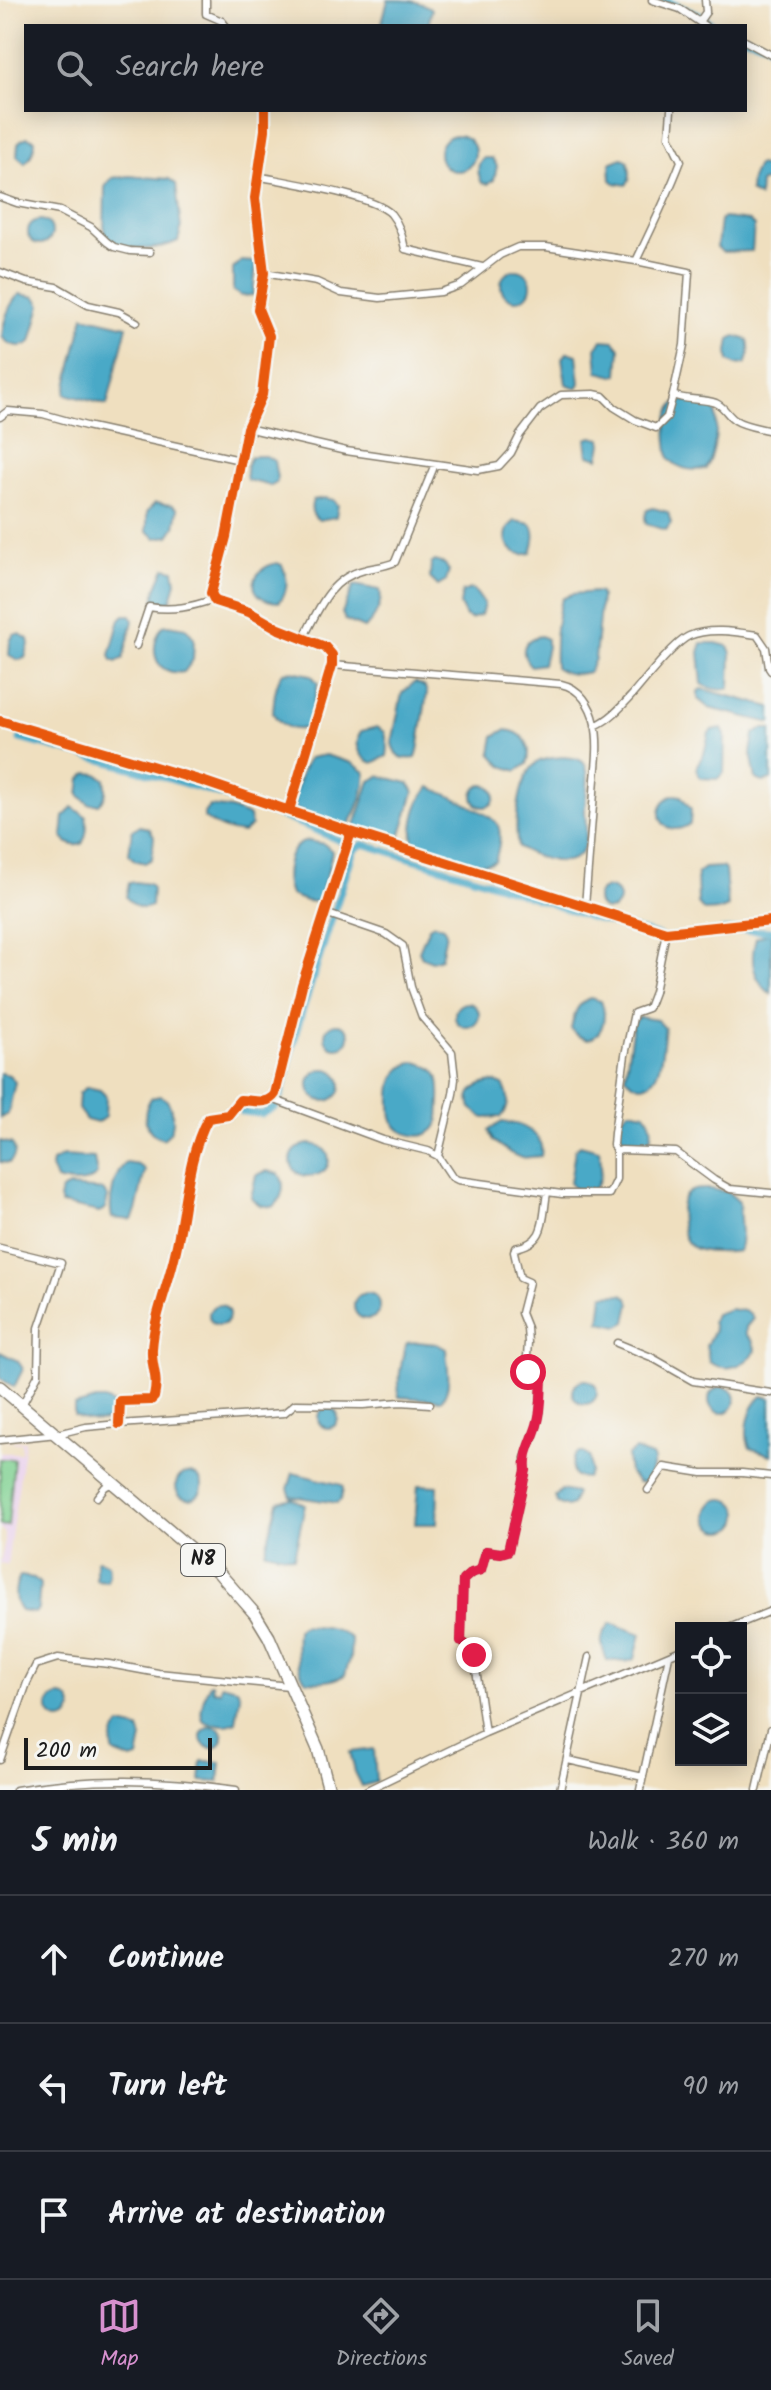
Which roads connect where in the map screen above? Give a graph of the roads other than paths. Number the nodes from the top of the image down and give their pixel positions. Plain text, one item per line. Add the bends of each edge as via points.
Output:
1 (206, 0) edge
2 (652, 0) edge
3 (705, 0) edge
4 (224, 24) edge
5 (702, 24) edge
6 (747, 42) edge
7 (771, 55) edge
8 (265, 112) edge
9 (671, 112) edge
10 (257, 176) junction
11 (0, 197) edge
12 (150, 252) dead end
13 (636, 261) junction
14 (482, 267) junction
15 (0, 272) edge
16 (264, 273) junction
17 (137, 322) dead end
18 (673, 395) junction
19 (0, 417) edge
20 (247, 428) junction
21 (771, 431) edge
22 (240, 460) junction
23 (435, 464) junction
24 (214, 599) junction
25 (303, 639) junction
26 (136, 646) dead end
27 (332, 665) junction
28 (771, 671) edge
29 (0, 721) edge
30 (595, 726) junction
31 (289, 810) junction
32 (351, 832) junction
33 (585, 906) junction
34 (325, 913) junction
35 (771, 921) edge
36 (666, 932) junction
37 (272, 1099) junction
38 (616, 1152) junction
39 (438, 1156) junction
40 (547, 1193) junction
41 (771, 1193) edge
42 (0, 1248) edge
43 (617, 1343) dead end
44 (0, 1387) edge
45 (771, 1393) edge
46 (430, 1404) dead end
47 (22, 1405) junction
48 (119, 1424) junction
49 (57, 1434) junction
50 (0, 1440) edge
51 (771, 1476) edge
52 (114, 1482) junction
53 (648, 1490) dead end
54 (97, 1497) dead end
55 (771, 1611) edge
56 (744, 1622) edge
57 (675, 1653) edge
58 (669, 1656) junction
59 (589, 1657) dead end
60 (289, 1686) junction
61 (581, 1693) junction
62 (771, 1729) edge
63 (485, 1733) junction
64 (0, 1760) edge
65 (568, 1760) junction
66 (643, 1777) junction
67 (108, 1781) junction
68 (16, 1790) edge
69 (102, 1790) edge
70 (236, 1790) edge
71 (329, 1790) edge
72 (367, 1790) edge
73 (560, 1790) edge
74 (640, 1790) edge
75 (757, 1790) edge

1 - 4 street via 206,14
2 - 5 street via 680,9
3 - 5 street
6 - 7 street
8 - 10 street
9 - 13 street via 669,136 681,161
10 - 14 street via 373,204 389,211 400,226 405,249
10 - 16 street
11 - 12 street via 60,211 114,247
13 - 14 street via 518,247
13 - 18 street via 689,272 684,345
14 - 16 street via 461,285 441,292 380,298
15 - 17 street via 57,287 88,305
16 - 20 street via 258,309 269,336 262,395
18 - 21 street via 715,403 733,419
18 - 23 street via 667,417 656,428 635,420 603,396 561,395 540,409 499,466 478,470
19 - 22 street via 8,411 43,414
20 - 22 street
20 - 23 street
22 - 24 street via 211,593
23 - 25 street via 395,562 343,578
24 - 25 street
24 - 26 street via 174,609 149,607
25 - 27 street via 325,647
27 - 30 street via 570,686 590,709
27 - 31 street
28 - 30 street via 757,635 734,631 689,636 624,704
29 - 31 street
30 - 33 street
31 - 32 street
32 - 33 street
32 - 34 street
33 - 36 street
34 - 37 street
34 - 39 street via 386,934 403,946 422,1017 452,1052 453,1094
35 - 36 street
36 - 38 street via 648,1008 634,1013 614,1133
37 - 39 street
37 - 48 street via 240,1100 228,1115 208,1118 204,1125 162,1293 152,1351 158,1383 151,1400 120,1401
38 - 40 street via 616,1179 609,1194
38 - 41 street via 676,1152 730,1189
39 - 40 street via 458,1180
40 - 63 street via 538,1237 514,1252 520,1278 529,1282 521,1313 527,1328 526,1369 542,1378 537,1426 525,1458 508,1551 486,1551 481,1570 463,1580 461,1641 473,1650
42 - 47 street via 61,1263 39,1328 38,1375
43 - 45 street via 693,1381
44 - 47 highway, N8
46 - 48 street via 295,1404 284,1413
47 - 49 highway, N8
48 - 49 street
49 - 50 street
49 - 52 highway, N8
51 - 53 street via 664,1467
52 - 54 street
52 - 60 highway, N8 via 247,1604 269,1637
55 - 56 street
57 - 58 street
58 - 61 street
58 - 66 street
59 - 61 street
60 - 64 street via 58,1658 36,1665
60 - 71 highway, N8 via 318,1749
61 - 63 street
61 - 65 street
62 - 75 street
63 - 72 street
65 - 66 street
65 - 73 street
66 - 74 street
67 - 68 street
67 - 69 street
67 - 70 street via 183,1782

